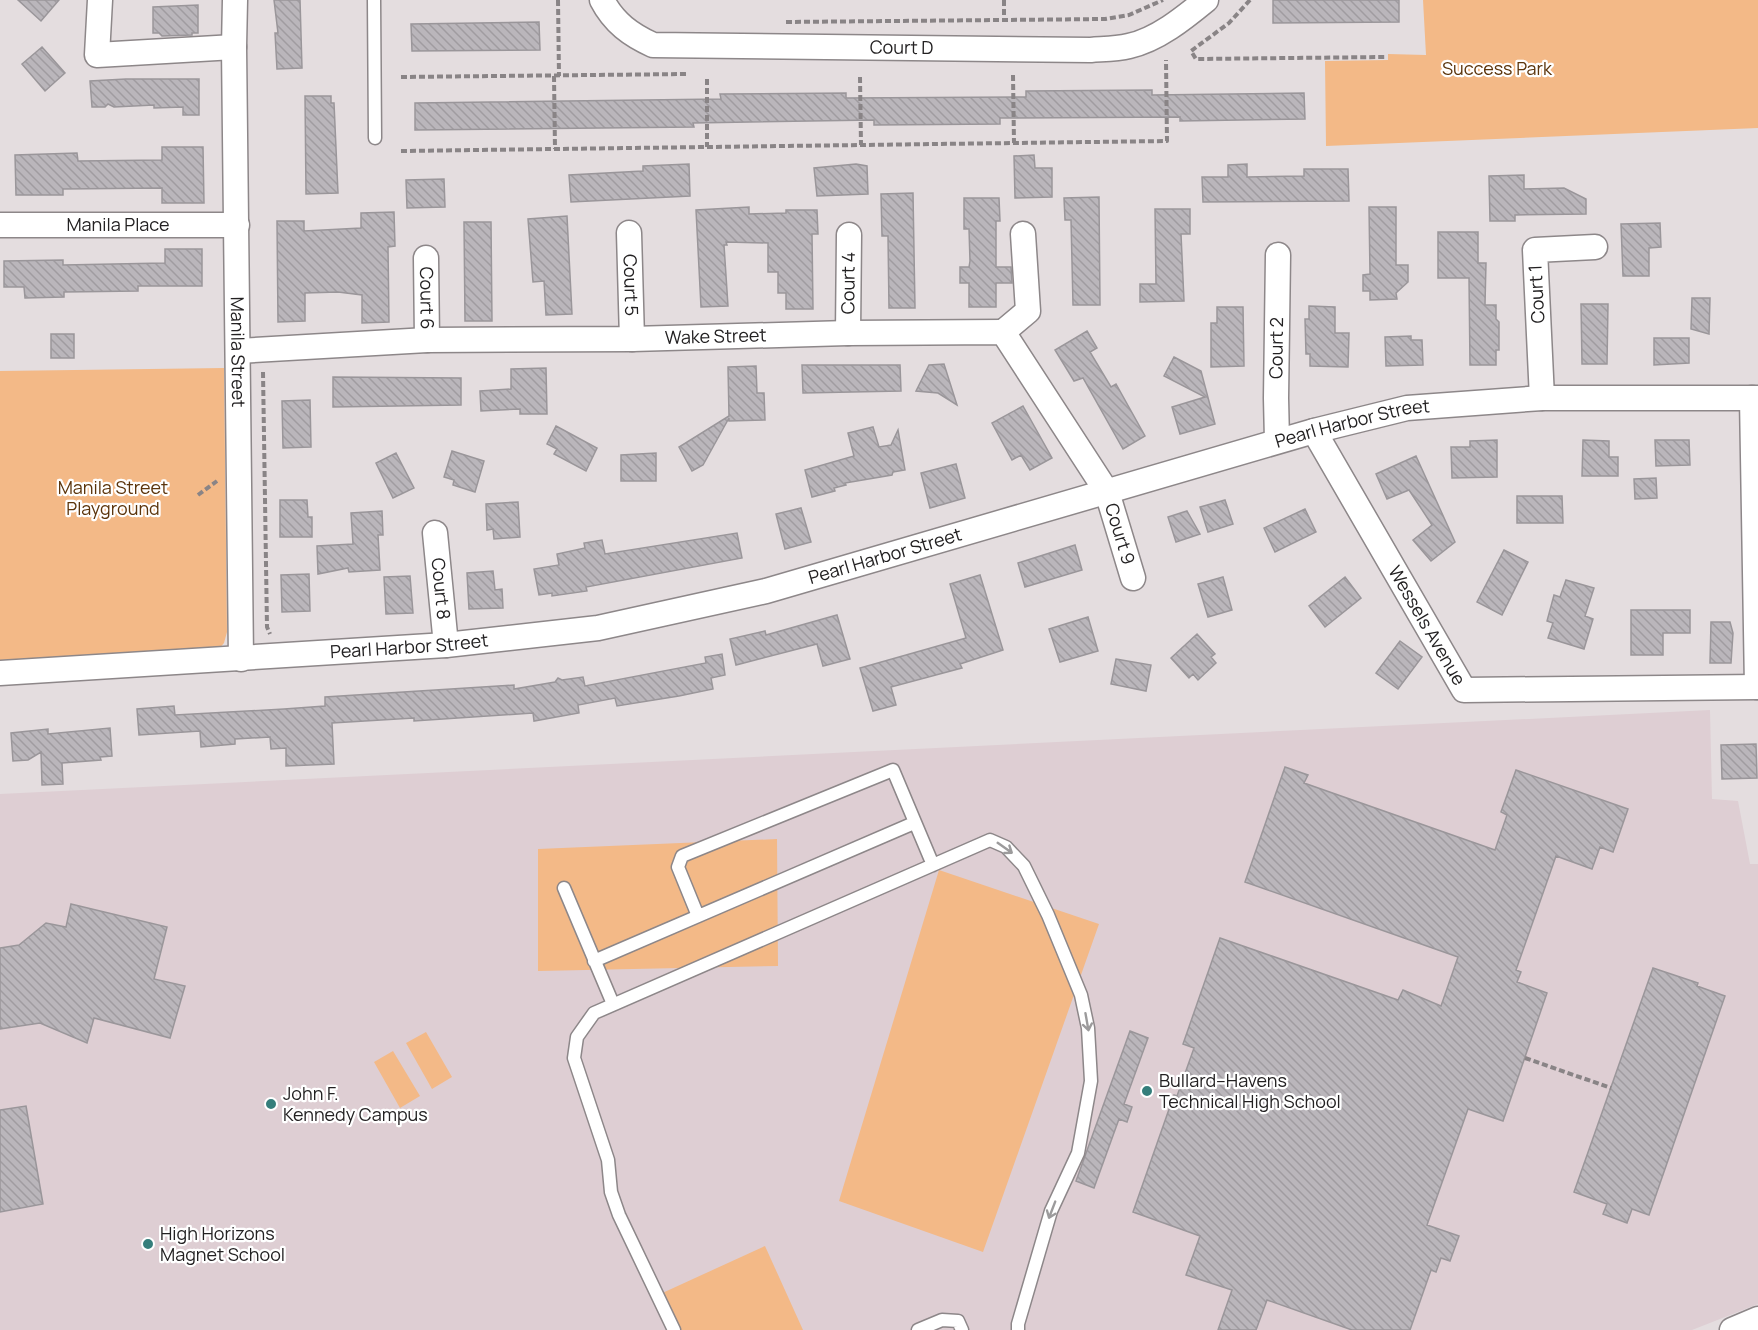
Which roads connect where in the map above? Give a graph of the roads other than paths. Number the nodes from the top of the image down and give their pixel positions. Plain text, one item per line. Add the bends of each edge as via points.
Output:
1 (100, 0) edge
2 (235, 0) edge
3 (374, 0) edge
4 (602, 0) edge
5 (1206, 0) edge
6 (234, 47) junction
7 (375, 138) dead end
8 (0, 225) edge
9 (237, 225) junction
10 (629, 233) dead end
11 (1023, 234) dead end
12 (849, 235) dead end
13 (1595, 247) dead end
14 (1278, 255) dead end
15 (426, 258) dead end
16 (1003, 332) junction
17 (848, 333) junction
18 (632, 339) junction
19 (427, 340) junction
20 (238, 351) junction
21 (1542, 398) junction
22 (1755, 398) edge
23 (1314, 431) junction
24 (1278, 441) junction
25 (1107, 492) junction
26 (435, 533) dead end
27 (1133, 578) dead end
28 (446, 645) junction
29 (241, 659) junction
30 (0, 673) edge
31 (1757, 687) edge
32 (914, 823) junction
33 (933, 865) junction
34 (564, 888) dead end
35 (698, 916) junction
36 (594, 961) junction
37 (613, 1004) junction
38 (1758, 1319) edge
39 (674, 1330) edge
40 (918, 1330) edge
41 (962, 1330) edge
42 (1018, 1330) edge
43 (1732, 1330) edge

1 - 6 street via 97,55
2 - 6 street, Manila Street
3 - 7 lane
4 - 5 street, Court D via 631,35 653,45 1091,50 1130,46 1160,33
6 - 9 street, Manila Street
8 - 9 street, Manila Place
9 - 20 street, Manila Street
10 - 18 street, Court 5
11 - 16 street via 1028,311
12 - 17 street, Court 4
13 - 21 street, Court 1 via 1535,250
14 - 24 street, Court 2
15 - 19 street, Court 6
16 - 17 street, Wake Street
16 - 25 street
17 - 18 street, Wake Street
18 - 19 street, Wake Street
19 - 20 street, Wake Street
20 - 29 street, Manila Street
21 - 22 street, Pearl Harbor Street
21 - 23 street, Pearl Harbor Street via 1407,408
22 - 31 street
23 - 24 street, Pearl Harbor Street
23 - 31 street, Wessels Avenue via 1464,690
24 - 25 street, Pearl Harbor Street
25 - 27 street, Court 9
25 - 28 street, Pearl Harbor Street via 755,594 598,628
26 - 28 street, Court 8
28 - 29 street, Pearl Harbor Street
29 - 30 street, Pearl Harbor Street
32 - 33 lane
32 - 35 lane
32 - 35 lane via 893,770 682,856 678,867
33 - 37 lane
33 -> 42 lane via 990,840 1006,847 1024,866 1047,915 1081,995 1088,1028 1091,1081 1078,1153 1051,1211
34 - 36 lane
35 - 36 lane
36 - 37 lane
37 - 39 lane via 594,1013 577,1037 574,1058 605,1150 619,1215
38 - 43 street
40 - 41 lane via 942,1320 958,1321

